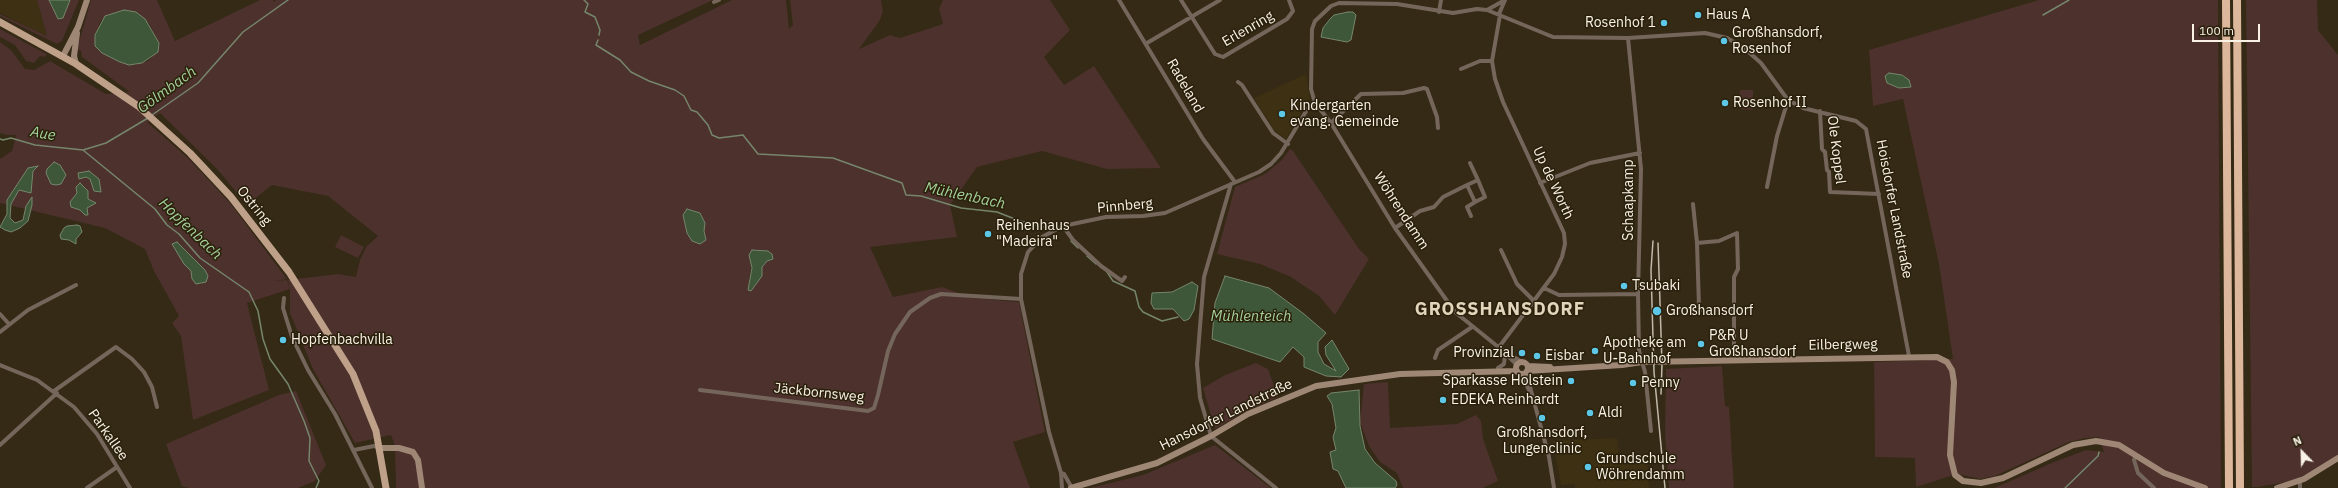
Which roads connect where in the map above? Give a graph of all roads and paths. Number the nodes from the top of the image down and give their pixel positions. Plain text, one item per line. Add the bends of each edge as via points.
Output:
1 (87, 0) edge
2 (1119, 0) edge
3 (1181, 0) edge
4 (1220, 0) edge
5 (1289, 0) edge
6 (1440, 0) edge
7 (1505, 0) edge
8 (2226, 0) edge
9 (2237, 0) edge
10 (1338, 1) edge
11 (1487, 10) junction
12 (1440, 12) junction
13 (1500, 14) junction
14 (1192, 17) junction
15 (0, 22) edge
16 (78, 27) junction
17 (1628, 38) junction
18 (1147, 43) junction
19 (75, 48) junction
20 (62, 56) junction
21 (1492, 61) junction
22 (76, 64) junction
23 (1461, 69) dead end
24 (1238, 82) dead end
25 (1788, 100) junction
26 (1315, 102) junction
27 (1820, 111) junction
28 (1331, 123) junction
29 (1438, 128) dead end
30 (1288, 144) junction
31 (1640, 153) junction
32 (1470, 163) dead end
33 (1478, 180) junction
34 (1235, 182) junction
35 (1540, 183) junction
36 (1231, 184) junction
37 (1467, 185) junction
38 (1767, 187) dead end
39 (1879, 194) junction
40 (1475, 202) junction
41 (1693, 204) dead end
42 (1471, 216) dead end
43 (1063, 226) junction
44 (1395, 228) junction
45 (1697, 243) junction
46 (1501, 250) dead end
47 (1125, 276) dead end
48 (76, 285) dead end
49 (1544, 288) junction
50 (1638, 294) junction
51 (284, 298) dead end
52 (1021, 300) junction
53 (1534, 301) junction
54 (1734, 309) junction
55 (0, 314) edge
56 (8, 324) junction
57 (1472, 327) junction
58 (0, 332) edge
59 (1500, 348) junction
60 (1505, 355) junction
61 (1910, 356) junction
62 (1435, 358) dead end
63 (1734, 359) junction
64 (1642, 362) junction
65 (0, 366) edge
66 (1498, 368) junction
67 (1522, 369) junction
68 (1489, 370) junction
69 (700, 390) dead end
70 (56, 392) junction
71 (157, 407) dead end
72 (1652, 431) dead end
73 (1211, 436) junction
74 (0, 445) edge
75 (380, 448) junction
76 (354, 450) junction
77 (2136, 455) junction
78 (2338, 458) edge
79 (118, 467) junction
80 (1061, 473) junction
81 (2300, 481) junction
82 (87, 488) edge
83 (130, 488) edge
84 (372, 488) edge
85 (386, 488) edge
86 (422, 488) edge
87 (1062, 488) edge
88 (1072, 488) edge
89 (1276, 488) edge
90 (1554, 488) edge
91 (2154, 488) edge
92 (2205, 488) edge
93 (2229, 488) edge
94 (2240, 488) edge
95 (2278, 488) edge
96 (2300, 488) edge

1 - 16 main road
2 - 18 street, Radeland
3 - 14 street, Erlenring
4 - 14 street
5 - 14 street, Erlenring via 1293,11 1287,19 1223,57 1215,54
6 - 12 street
7 - 11 street
7 - 13 street, Up de Worth
8 - 93 highway
9 - 94 highway
10 - 12 street, Hoisdorfer Landstraße via 1398,4
10 - 26 street, Hoisdorfer Landstraße via 1323,11 1312,29 1311,89
11 - 12 street, Hoisdorfer Landstraße
11 - 13 street, Hoisdorfer Landstraße
13 - 17 street, Hoisdorfer Landstraße via 1553,37
13 - 21 street, Up de Worth
14 - 18 street
15 - 20 main road, Ostring
16 - 19 main road
16 - 20 main road
17 - 25 street, Hoisdorfer Landstraße via 1705,34 1727,38 1753,54
17 - 31 street, Schaapkamp
18 - 34 street, Radeland via 1203,139
19 - 20 main road
19 - 22 main road
20 - 22 main road, Ostring
21 - 23 street via 1480,60
21 - 35 street, Up de Worth via 1503,102
22 - 75 main road, Ostring via 149,114 227,192 289,272 353,374
24 - 30 street via 1273,133
25 - 27 street, Hoisdorfer Landstraße via 1803,108
25 - 38 street via 1777,136
26 - 28 street, Wöhrendamm
26 - 30 street, Pinnberg via 1308,108
27 - 39 street, Hoisdorfer Landstraße via 1863,126 1868,134
27 - 39 street, Ole Koppel via 1822,149 1829,172 1830,192
28 - 29 street via 1361,94 1403,93 1424,88 1427,89 1437,117
28 - 44 street, Wöhrendamm
30 - 34 street, Pinnberg via 1271,164
31 - 35 street via 1590,163
31 - 50 street, Schaapkamp
32 - 33 street
33 - 37 street
33 - 40 street via 1485,197
34 - 36 street, Pinnberg
35 - 49 street, Up de Worth via 1564,233 1565,244 1560,263
36 - 43 street, Pinnberg via 1165,213 1106,217
36 - 73 street via 1204,277 1198,341 1197,377
37 - 40 street
37 - 44 street via 1443,197 1434,208 1420,211
39 - 61 street, Hoisdorfer Landstraße
40 - 42 street via 1467,207
41 - 45 street
43 - 47 street via 1100,266 1122,281
43 - 52 street, Pinnberg via 1042,237 1028,252 1022,274
44 - 57 street, Wöhrendamm via 1449,304
45 - 54 street via 1700,309
45 - 54 street via 1719,241 1737,233 1738,268 1734,277
46 - 53 street via 1517,284
48 - 56 street via 28,310
49 - 50 street via 1559,295
49 - 53 street, Up de Worth
50 - 64 street, Schaapkamp via 1639,351
51 - 76 street via 283,308 292,337
52 - 69 street, Jäckbornsweg via 941,294 916,308 901,323 895,334 888,351 874,408 868,411
52 - 80 street via 1049,432
53 - 59 street, Up de Worth
54 - 63 street
55 - 56 street
56 - 58 street
57 - 59 street, Wöhrendamm
57 - 62 street via 1438,350
59 - 60 street, Wöhrendamm
59 - 67 street, Wöhrendamm
60 - 66 street via 1504,364
60 - 67 street, Wöhrendamm
61 - 63 main road, Eilbergweg
61 - 77 main road via 1937,357 1950,366 1954,382 1950,455 1955,475 1964,481 1981,482 2003,478 2064,449 2087,442 2119,445
63 - 64 main road, Eilbergweg
64 - 67 main road, Eilbergweg
64 - 72 street, Schaapkamp
65 - 70 street, Parkallee via 29,376
66 - 67 main road, Hansdorfer Landstraße
66 - 68 main road, Hansdorfer Landstraße
67 - 68 main road, Hansdorfer Landstraße
67 - 90 street, Wöhrendamm via 1549,457
68 - 73 main road, Hansdorfer Landstraße via 1387,375 1316,386 1248,414
70 - 71 street via 116,347 144,372 153,390
70 - 74 street
70 - 79 street, Parkallee via 92,427
73 - 88 main road, Hansdorfer Landstraße via 1136,471
73 - 89 street
75 - 76 street via 374,446
75 - 85 main road, Ostring
75 - 86 main road via 399,448 413,452 418,460
76 - 84 street
77 - 91 street via 2134,460 2138,473
77 - 92 main road via 2164,473
78 - 81 main road
79 - 82 street
79 - 83 street, Parkallee
80 - 87 street
80 - 88 street
81 - 95 main road
81 - 96 street

